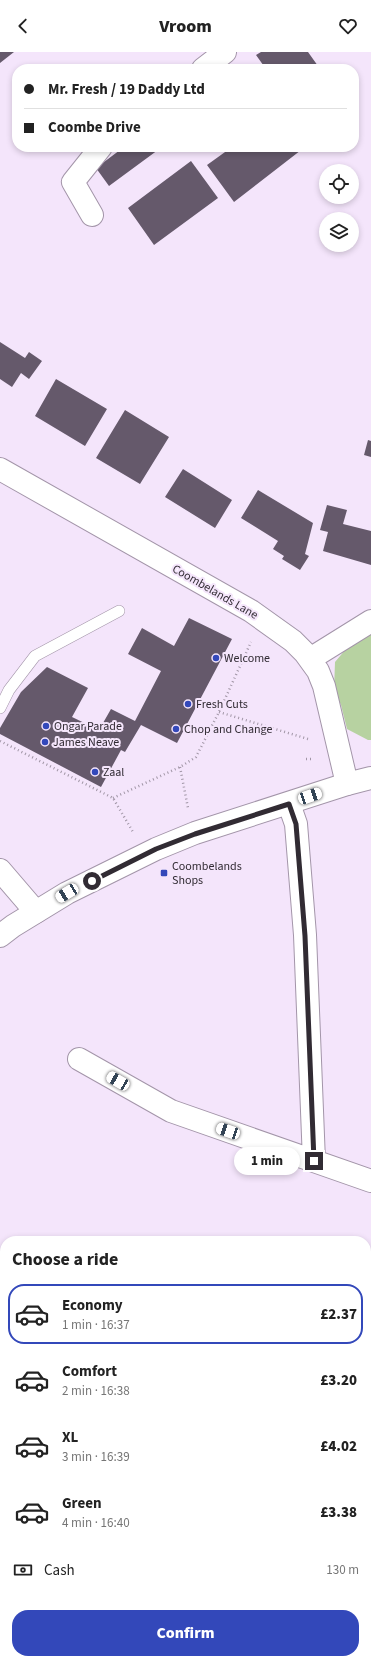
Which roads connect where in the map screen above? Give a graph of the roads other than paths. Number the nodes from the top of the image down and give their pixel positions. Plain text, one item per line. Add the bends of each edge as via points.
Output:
1 (225, 52) edge
2 (209, 64) edge
3 (97, 152) edge
4 (92, 216) dead end
5 (0, 469) edge
6 (119, 611) dead end
7 (371, 621) edge
8 (310, 659) junction
9 (0, 708) edge
10 (371, 778) edge
11 (347, 784) junction
12 (289, 804) junction
13 (0, 870) edge
14 (36, 912) junction
15 (0, 936) edge
16 (79, 1059) dead end
17 (314, 1161) junction
18 (371, 1181) edge

1 - 2 street
3 - 4 street via 73,182
5 - 8 street, Coombelands Lane via 244,607 292,641
6 - 9 lane via 35,656 9,690
7 - 8 street
8 - 11 street, Coombelands Lane via 324,686
10 - 11 street
11 - 12 street
12 - 14 street via 156,849 67,893
12 - 17 street via 296,824 305,936
13 - 14 street
14 - 15 street
16 - 17 street via 171,1111
17 - 18 street

